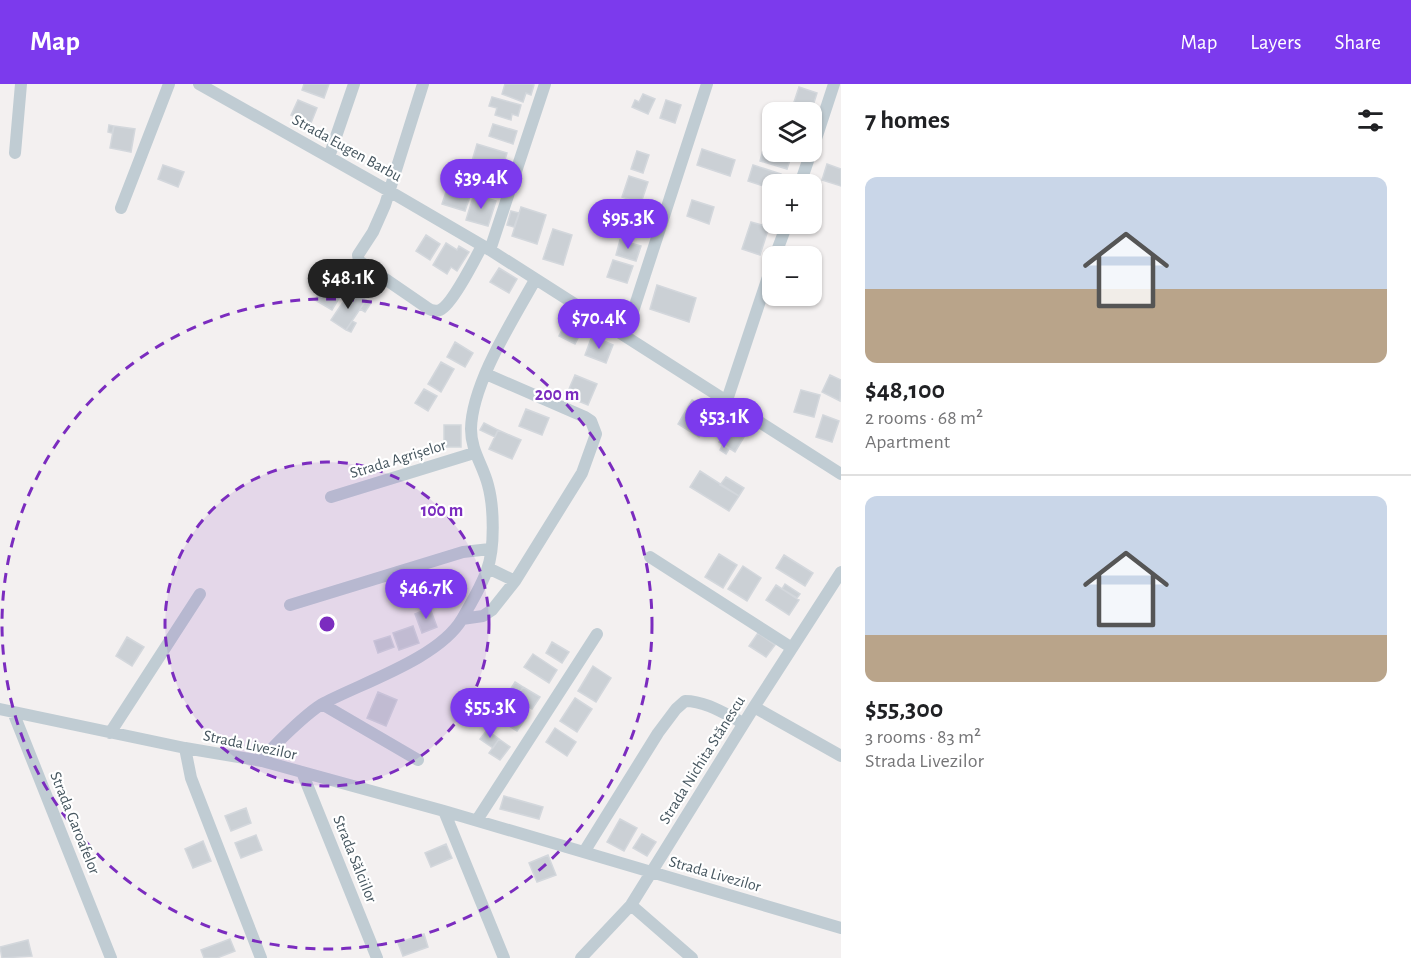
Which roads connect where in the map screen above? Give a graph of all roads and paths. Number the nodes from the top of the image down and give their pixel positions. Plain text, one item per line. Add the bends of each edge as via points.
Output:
1 (21, 84) edge
2 (169, 84) edge
3 (199, 84) edge
4 (354, 84) edge
5 (423, 84) edge
6 (545, 84) edge
7 (707, 84) edge
8 (834, 84) edge
9 (822, 121) edge
10 (15, 153) dead end
11 (329, 157) junction
12 (389, 191) junction
13 (121, 208) dead end
14 (486, 248) junction
15 (535, 280) junction
16 (762, 295) edge
17 (625, 336) junction
18 (486, 374) junction
19 (727, 400) junction
20 (474, 453) junction
21 (841, 474) edge
22 (331, 497) dead end
23 (490, 549) junction
24 (650, 557) dead end
25 (488, 568) junction
26 (841, 572) edge
27 (515, 581) junction
28 (200, 594) dead end
29 (290, 605) dead end
30 (462, 619) junction
31 (597, 634) dead end
32 (792, 648) junction
33 (322, 704) junction
34 (753, 707) junction
35 (0, 709) edge
36 (13, 712) junction
37 (743, 723) junction
38 (110, 733) junction
39 (185, 748) junction
40 (841, 756) edge
41 (418, 759) dead end
42 (262, 761) junction
43 (302, 772) junction
44 (444, 811) junction
45 (477, 820) junction
46 (584, 852) junction
47 (652, 872) junction
48 (631, 905) junction
49 (841, 914) edge
50 (837, 927) edge
51 (111, 958) edge
52 (261, 958) edge
53 (377, 958) edge
54 (504, 958) edge
55 (581, 958) edge
56 (692, 958) edge

1 - 10 street
2 - 13 street
3 - 11 street, Strada Eugen Barbu
4 - 11 street
5 - 12 street
6 - 14 street
7 - 17 street
8 - 9 street
11 - 12 street, Strada Eugen Barbu
12 - 14 street, Strada Eugen Barbu
12 - 14 street via 358,258 426,308 443,308
14 - 15 street, Strada Eugen Barbu
15 - 17 street, Strada Eugen Barbu
15 - 18 street
16 - 19 street
17 - 19 street, Strada Eugen Barbu
18 - 20 street via 473,415
18 - 27 street via 585,417 596,434 582,473
19 - 21 street, Strada Eugen Barbu
20 - 22 street, Strada Agrișelor
20 - 23 street via 488,484 494,522
23 - 25 street
23 - 29 street via 463,552
24 - 32 street
25 - 27 street
25 - 30 street
26 - 32 street, Strada Nichita Stănescu
27 - 30 street via 492,610 483,616
28 - 38 street
30 - 33 street via 421,656
31 - 45 street
32 - 34 street, Strada Nichita Stănescu
33 - 41 street
33 - 42 street via 268,751
34 - 37 street, Strada Nichita Stănescu
34 - 40 street
35 - 36 street
36 - 38 street, Strada Livezilor
36 - 51 street, Strada Garoafelor
37 - 46 street via 696,701 679,705
37 - 47 street, Strada Nichita Stănescu
38 - 39 street, Strada Livezilor
39 - 42 street, Strada Livezilor
39 - 52 street via 191,778
42 - 43 street, Strada Livezilor
43 - 44 street, Strada Livezilor
43 - 53 street, Strada Sălciilor
44 - 45 street, Strada Livezilor
44 - 54 street
45 - 46 street, Strada Livezilor
46 - 47 street, Strada Livezilor
47 - 48 street, Strada Nichita Stănescu
47 - 50 street, Strada Livezilor
48 - 55 street, Strada Nichita Stănescu
48 - 56 street
49 - 50 street

